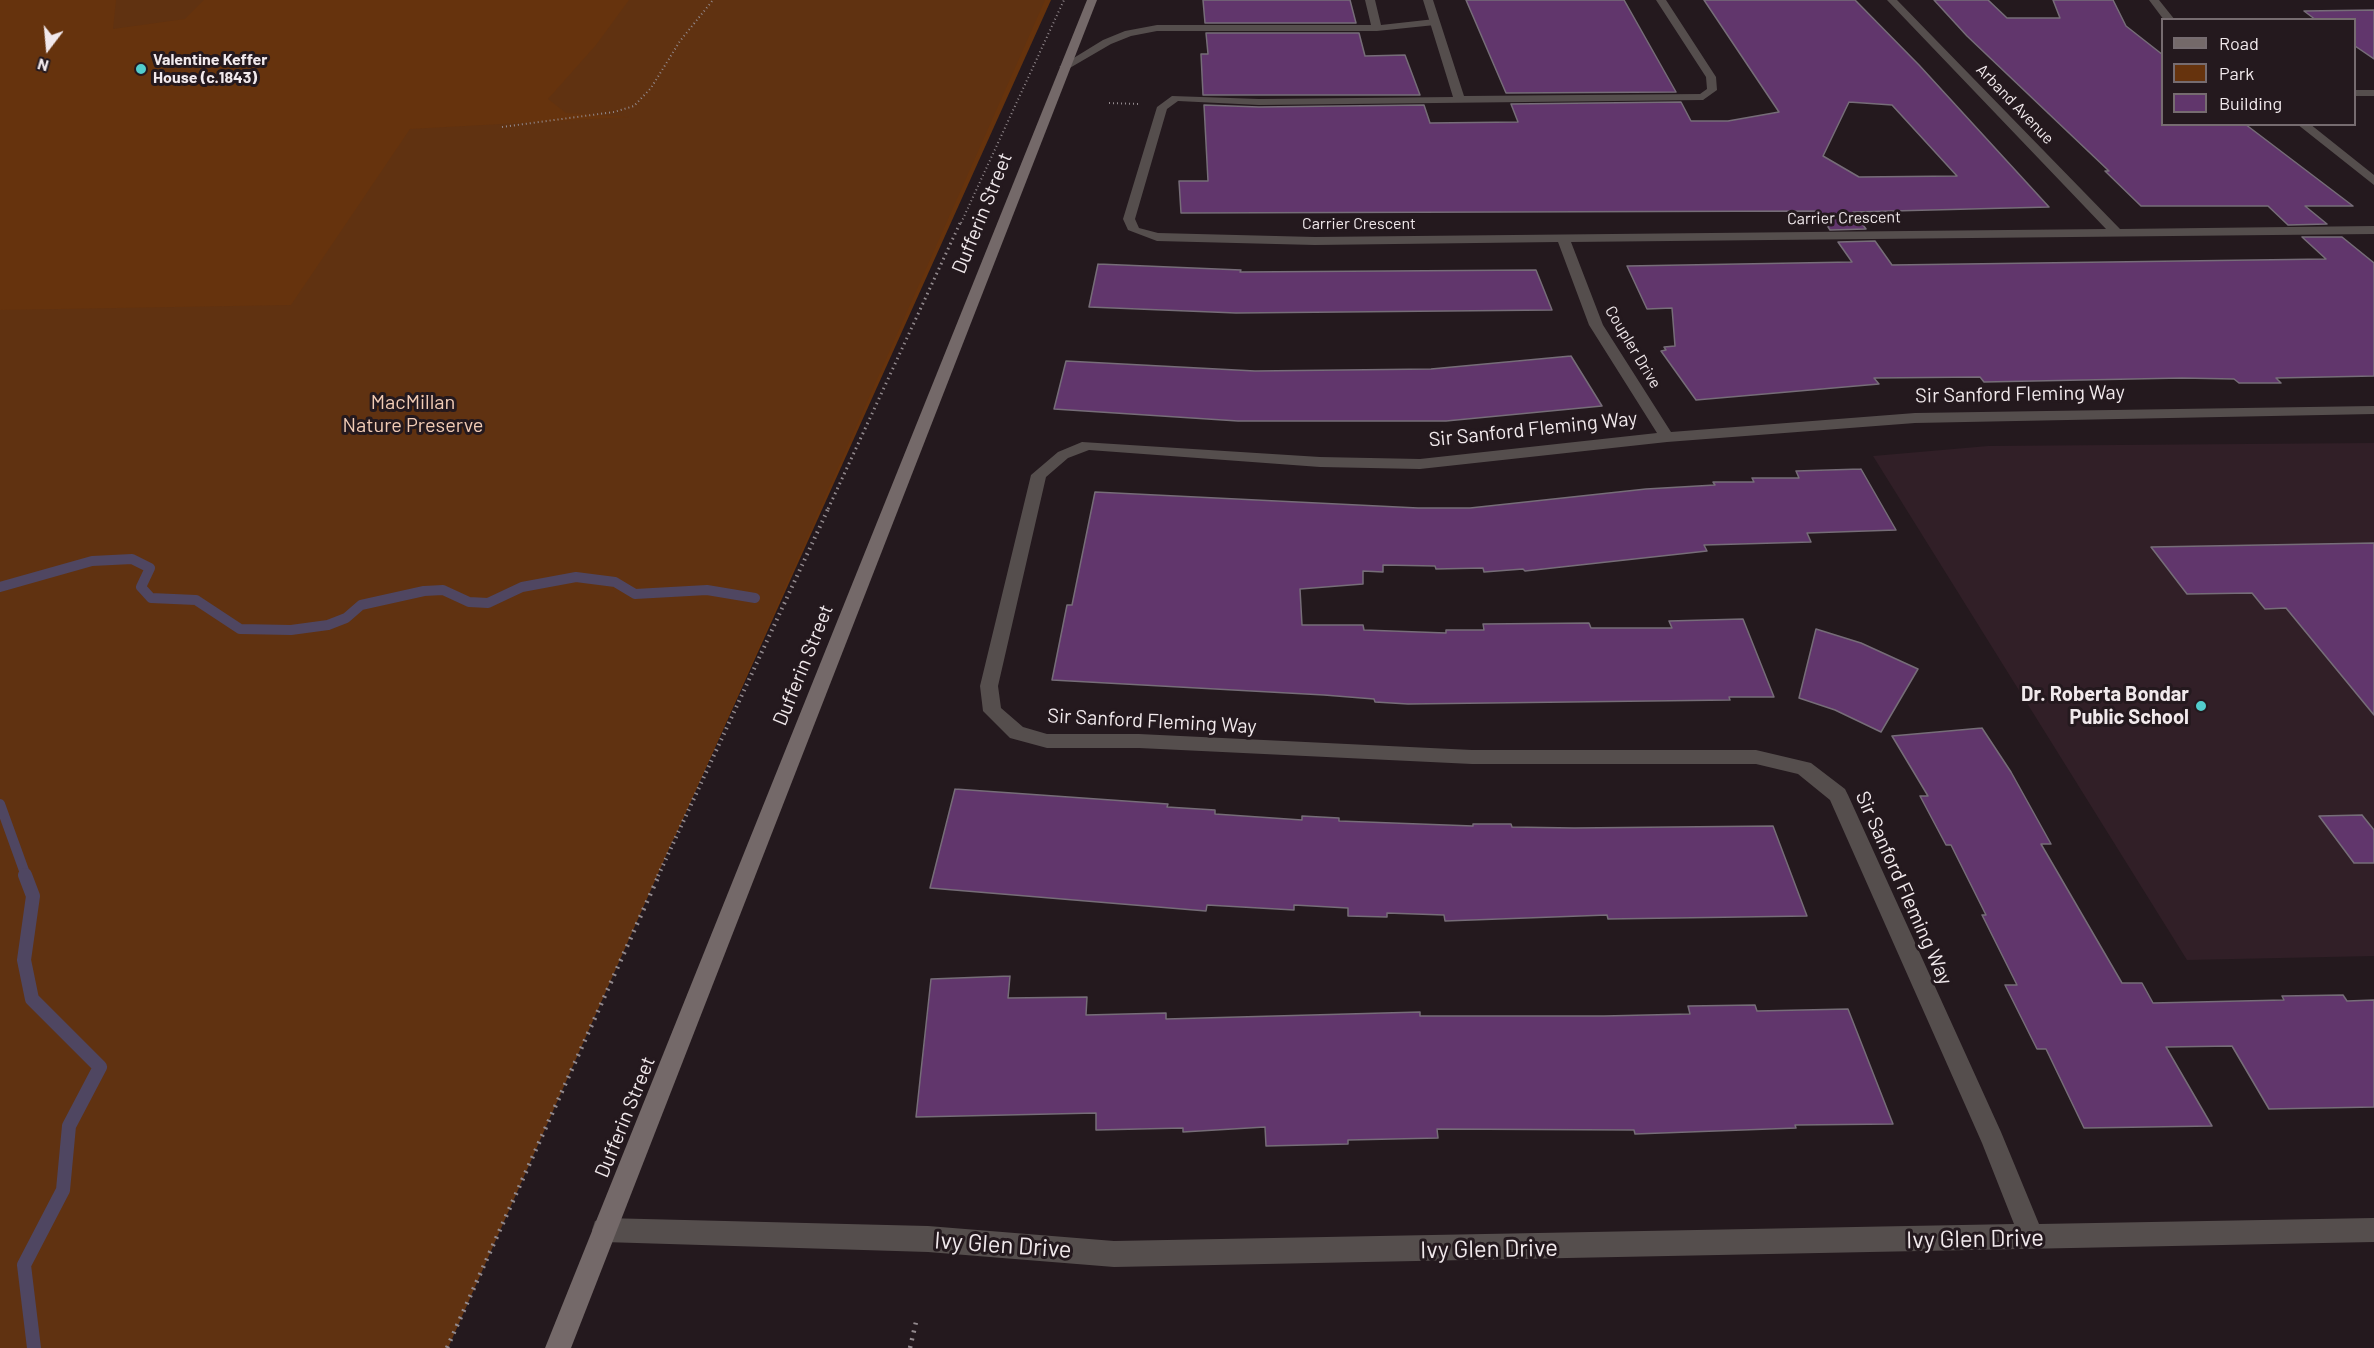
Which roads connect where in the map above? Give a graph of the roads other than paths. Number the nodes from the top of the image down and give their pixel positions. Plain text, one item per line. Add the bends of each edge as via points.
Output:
1 (1092, 0) edge
2 (1370, 0) edge
3 (1428, 0) edge
4 (1661, 0) edge
5 (1892, 0) edge
6 (2154, 0) edge
7 (2168, 18) edge
8 (1435, 22) junction
9 (1377, 28) junction
10 (1064, 67) junction
11 (2356, 93) edge
12 (2374, 93) edge
13 (1459, 99) junction
14 (2305, 126) edge
15 (2374, 180) edge
16 (2374, 230) edge
17 (2115, 231) junction
18 (1563, 239) junction
19 (2374, 410) edge
20 (1667, 437) junction
21 (604, 1230) junction
22 (2374, 1230) edge
23 (2032, 1238) junction
24 (558, 1348) edge

1 - 10 main road, Dufferin Street
2 - 9 street
3 - 8 street
4 - 13 street, Carrier Crescent via 1711,77 1712,90 1703,97
5 - 17 street, Arband Avenue
6 - 7 street
8 - 9 street
8 - 13 street
9 - 10 street via 1157,28 1107,42
10 - 21 main road, Dufferin Street
11 - 12 street
13 - 18 street, Carrier Crescent via 1259,102 1176,98 1162,107 1129,219 1134,231 1189,239
14 - 15 street
16 - 17 street, Carrier Crescent
17 - 18 street, Carrier Crescent
18 - 20 street, Coupler Drive via 1596,325
19 - 20 street, Sir Sanford Fleming Way via 1915,418
20 - 23 street, Sir Sanford Fleming Way via 1420,464 1320,462 1087,445 1063,454 1039,475 989,686 992,711 1017,733 1047,741 1139,741 1472,757 1756,757 1804,768 1838,795 1993,1140
21 - 23 street, Ivy Glen Drive via 928,1239 1114,1254
21 - 24 main road, Dufferin Street
22 - 23 street, Ivy Glen Drive

